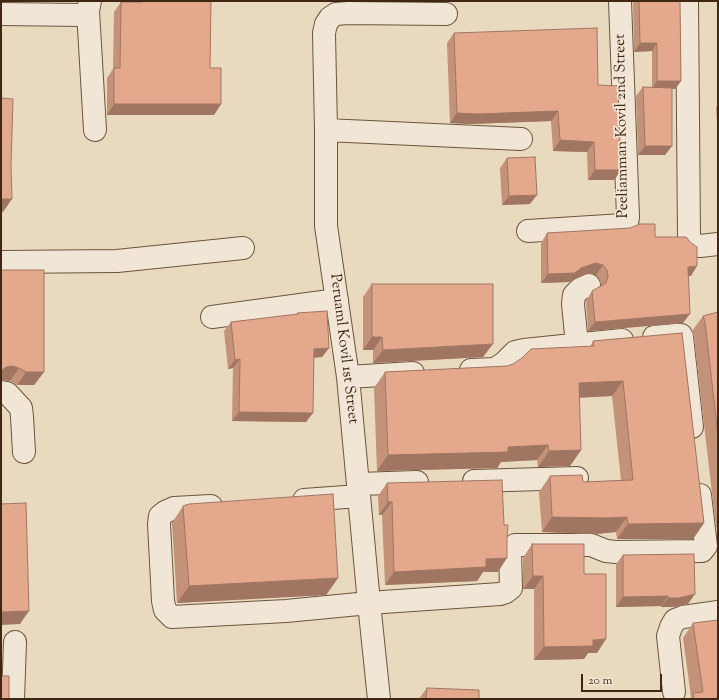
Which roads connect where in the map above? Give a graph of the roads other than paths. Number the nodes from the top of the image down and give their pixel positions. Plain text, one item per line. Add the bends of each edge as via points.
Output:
1 (620, 1) edge
2 (687, 1) edge
3 (89, 6) edge
4 (1, 14) edge
5 (446, 14) dead end
6 (95, 130) dead end
7 (326, 130) junction
8 (521, 139) dead end
9 (528, 231) dead end
10 (718, 244) edge
11 (243, 248) dead end
12 (1, 262) edge
13 (589, 285) dead end
14 (337, 300) junction
15 (212, 317) dead end
16 (577, 345) junction
17 (348, 377) junction
18 (1, 392) edge
19 (695, 448) edge
20 (24, 452) dead end
21 (579, 478) edge
22 (698, 479) edge
23 (359, 490) junction
24 (282, 501) edge
25 (228, 505) edge
26 (369, 602) junction
27 (718, 612) edge
28 (15, 642) dead end
29 (674, 692) dead end
30 (13, 699) edge
31 (379, 699) edge

1 - 9 street, Peeliamman Kovil 2nd Street via 627,223
2 - 10 street via 689,237 690,241 700,246
3 - 4 street via 83,15 74,16
3 - 6 street
5 - 7 street, Peruaml Kovil 1st Street via 348,13 336,14 330,18 324,33
7 - 8 street
7 - 14 street, Peruaml Kovil 1st Street via 326,226
11 - 12 street via 117,261
13 - 16 street via 574,295 572,304
14 - 15 street
14 - 17 street, Peruaml Kovil 1st Street
16 - 17 street via 515,352 495,369
16 - 19 street via 681,335
17 - 23 street, Peruaml Kovil 1st Street
18 - 20 street via 7,393 21,408
21 - 23 street via 445,482
22 - 26 street via 706,546 702,551 616,552 590,545 515,545 510,550 511,588 506,592
23 - 24 street
23 - 26 street, Peruaml Kovil 1st Street
25 - 26 street via 174,508 160,516 163,601 169,615 172,617 286,611
26 - 31 street, Peruaml Kovil 1st Street
27 - 29 street via 679,618 670,627 668,636
28 - 30 street

